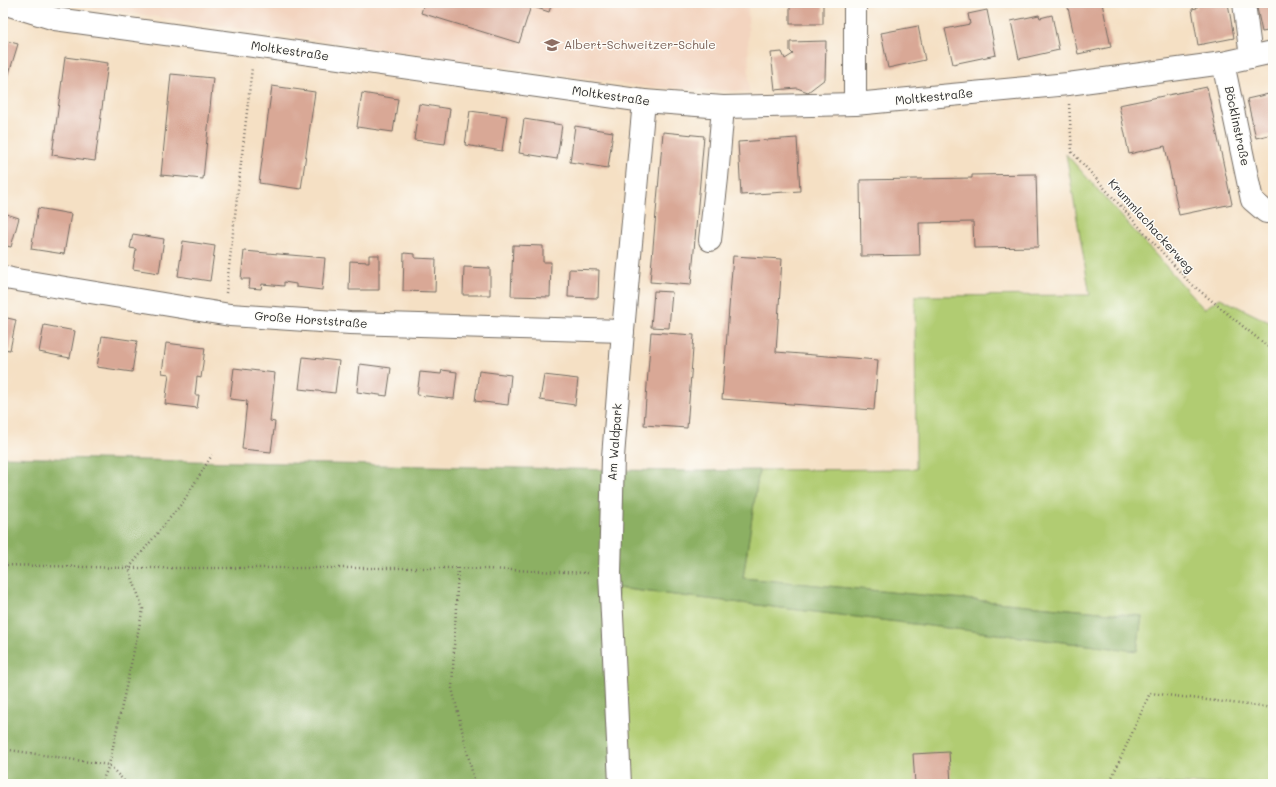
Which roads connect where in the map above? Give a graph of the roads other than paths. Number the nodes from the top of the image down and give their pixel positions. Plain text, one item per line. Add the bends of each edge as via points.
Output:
1 (3, 3) edge
2 (856, 3) edge
3 (1244, 3) edge
4 (1273, 52) edge
5 (1251, 57) junction
6 (1223, 63) junction
7 (644, 101) junction
8 (855, 104) junction
9 (723, 107) junction
10 (1266, 212) dead end
11 (710, 240) dead end
12 (3, 277) edge
13 (623, 331) junction
14 (620, 784) edge

1 - 7 street, Moltkestraße via 55,20
2 - 8 street
3 - 5 street
4 - 5 street
5 - 6 street
6 - 8 street, Moltkestraße via 1068,84
6 - 10 street, Böcklinstraße via 1252,200
7 - 9 street, Moltkestraße
7 - 13 street, Am Waldpark
8 - 9 street, Moltkestraße
9 - 11 street
12 - 13 street, Große Horststraße via 230,314 350,323
13 - 14 street, Am Waldpark via 614,457 610,573

